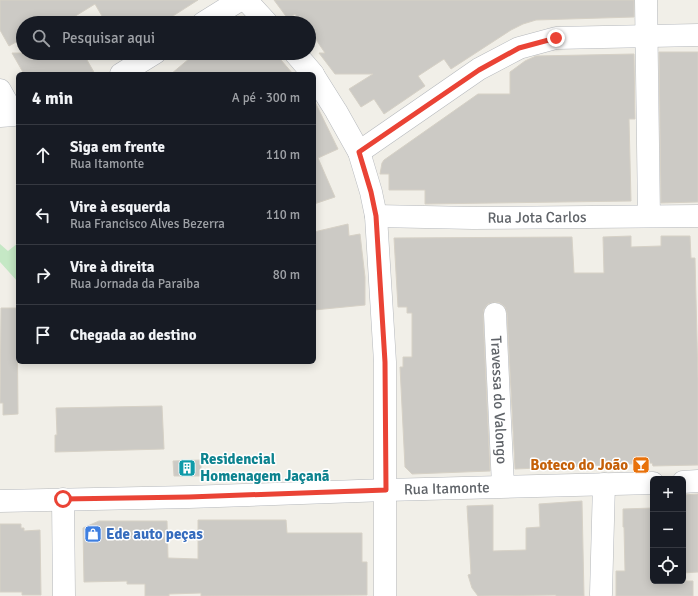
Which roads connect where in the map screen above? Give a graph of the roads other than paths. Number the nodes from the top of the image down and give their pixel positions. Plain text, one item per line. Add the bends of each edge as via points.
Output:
1 (240, 0) edge
2 (246, 0) edge
3 (646, 0) edge
4 (214, 16) edge
5 (261, 16) edge
6 (698, 35) edge
7 (646, 36) junction
8 (144, 60) edge
9 (301, 60) edge
10 (124, 72) edge
11 (311, 72) edge
12 (316, 80) edge
13 (0, 90) edge
14 (7, 116) edge
15 (359, 152) junction
16 (376, 216) junction
17 (649, 216) junction
18 (698, 216) edge
19 (495, 314) dead end
20 (650, 482) edge
21 (686, 482) edge
22 (698, 482) edge
23 (604, 484) junction
24 (503, 486) junction
25 (386, 490) junction
26 (63, 499) junction
27 (0, 500) edge
28 (601, 594) dead end
29 (64, 596) edge
30 (385, 596) edge

1 - 4 street
2 - 5 street
3 - 7 street
6 - 7 street
7 - 15 street via 556,38 519,48 479,70
7 - 17 street
8 - 10 street
9 - 11 street
12 - 15 street
13 - 14 street
15 - 16 street
16 - 17 street, Rua Jota Carlos
16 - 25 street via 385,362
17 - 18 street, Rua Jota Carlos
19 - 24 street, Travessa do Valongo
20 - 23 street, Rua Itamonte
21 - 22 street
23 - 24 street, Rua Itamonte
23 - 28 street
24 - 25 street, Rua Itamonte
25 - 26 street, Rua Itamonte
25 - 30 street
26 - 27 street, Rua Itamonte
26 - 29 street

